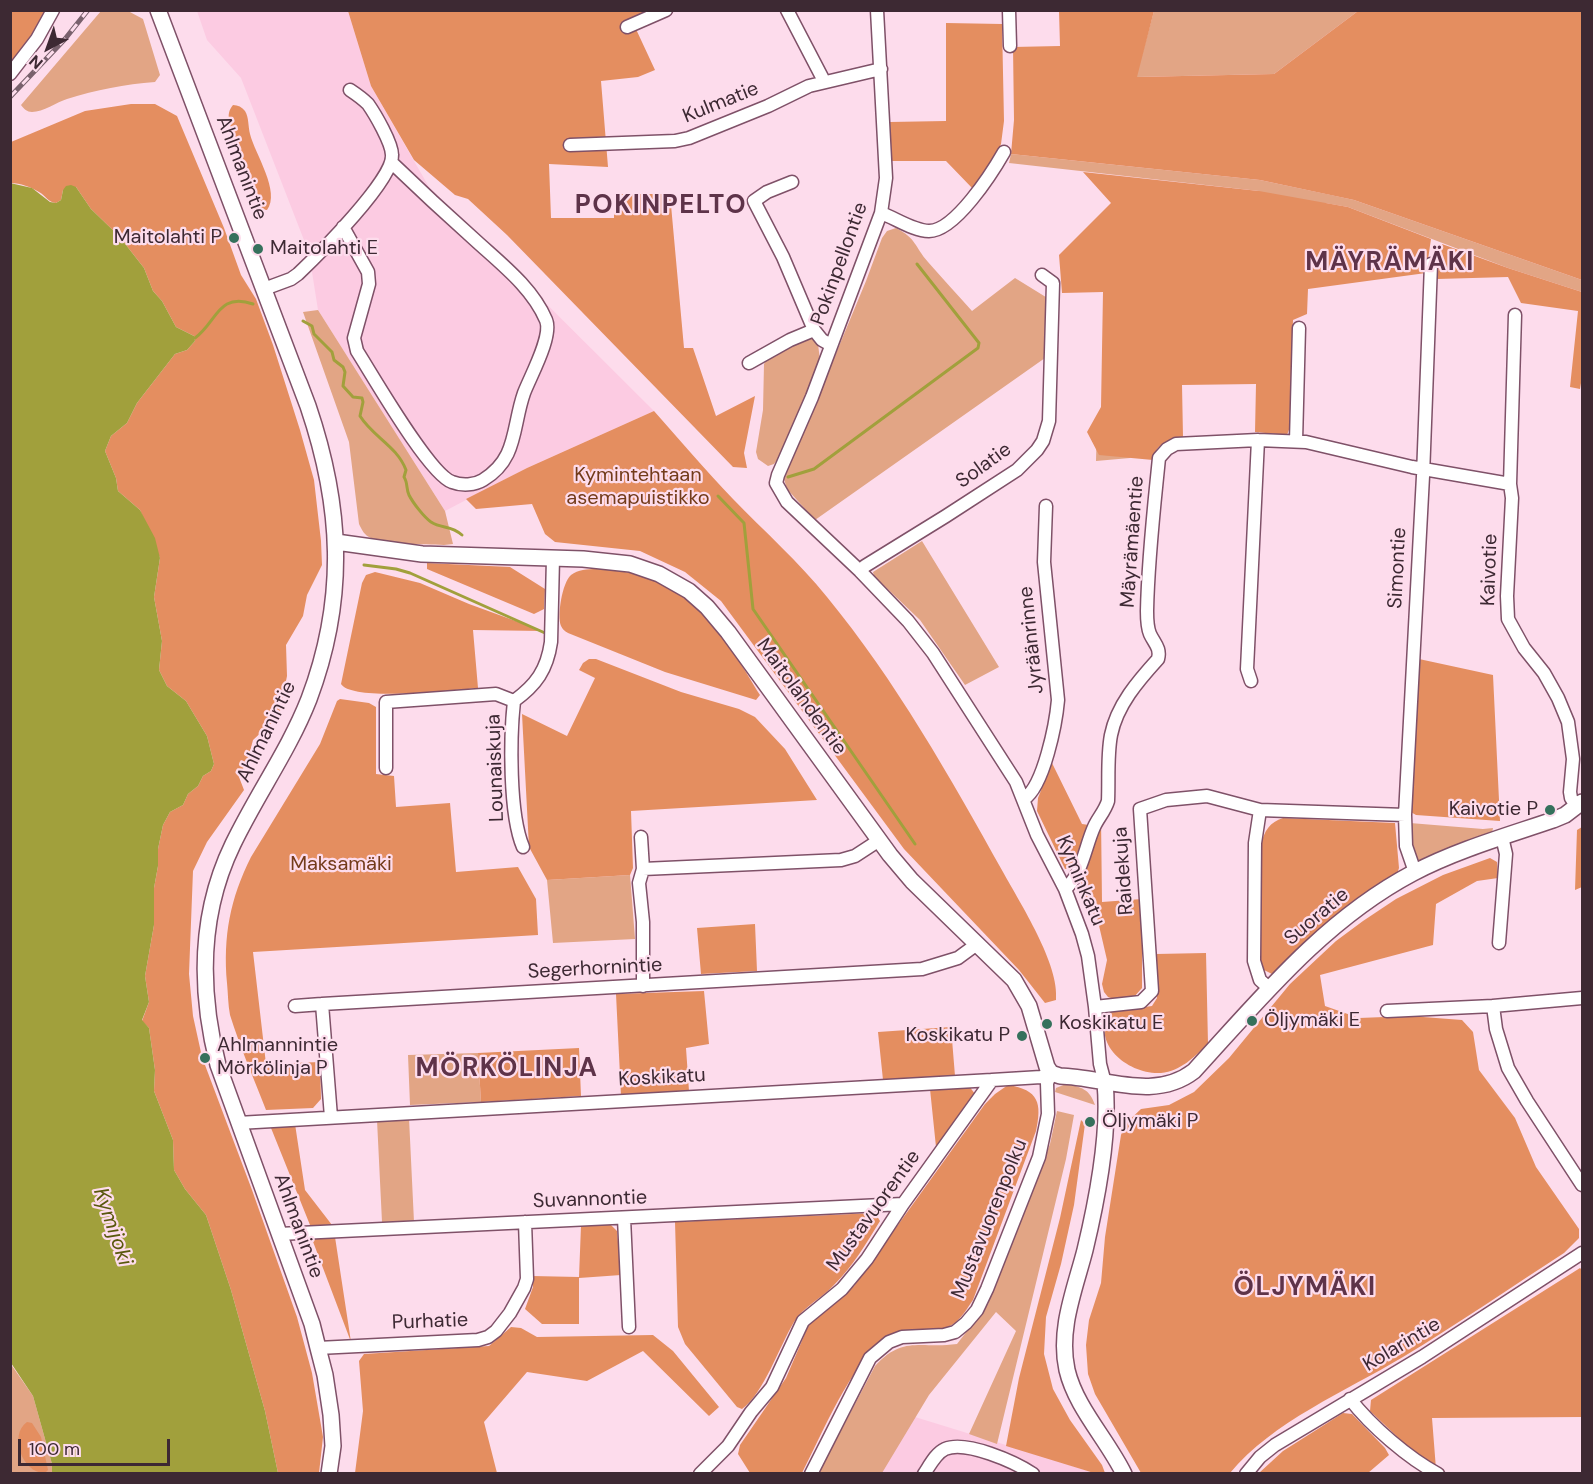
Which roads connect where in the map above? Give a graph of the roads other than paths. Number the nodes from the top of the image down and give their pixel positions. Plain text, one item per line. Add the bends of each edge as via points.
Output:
1 (53, 10) edge
2 (158, 10) edge
3 (666, 10) edge
4 (787, 10) edge
5 (877, 10) edge
6 (1008, 10) edge
7 (627, 27) dead end
8 (1010, 46) dead end
9 (881, 69) junction
10 (10, 74) edge
11 (824, 81) junction
12 (350, 90) dead end
13 (570, 145) dead end
14 (1004, 152) dead end
15 (391, 162) junction
16 (792, 182) dead end
17 (880, 213) junction
18 (343, 227) junction
19 (1431, 264) dead end
20 (1042, 275) dead end
21 (264, 289) junction
22 (1515, 315) dead end
23 (1299, 328) dead end
24 (814, 330) junction
25 (831, 345) junction
26 (749, 363) dead end
27 (1258, 440) junction
28 (1296, 441) junction
29 (1423, 469) junction
30 (776, 483) joint
31 (1510, 484) junction
32 (1046, 506) dead end
33 (336, 542) junction
34 (553, 558) junction
35 (860, 571) junction
36 (1251, 681) dead end
37 (513, 701) junction
38 (386, 768) dead end
39 (1024, 799) junction
40 (1580, 804) edge
41 (1260, 810) junction
42 (1405, 815) junction
43 (641, 837) dead end
44 (1502, 837) junction
45 (879, 841) junction
46 (523, 846) dead end
47 (643, 869) junction
48 (1415, 872) junction
49 (1065, 889) junction
50 (1499, 943) dead end
51 (977, 944) junction
52 (644, 986) junction
53 (1270, 988) junction
54 (1582, 998) edge
55 (322, 1004) junction
56 (295, 1006) dead end
57 (1493, 1006) junction
58 (1095, 1007) junction
59 (1387, 1011) dead end
60 (1052, 1073) junction
61 (992, 1080) junction
62 (1105, 1083) junction
63 (331, 1117) junction
64 (238, 1123) junction
65 (1582, 1185) edge
66 (903, 1204) junction
67 (624, 1218) junction
68 (525, 1222) junction
69 (279, 1234) junction
70 (1582, 1253) edge
71 (630, 1327) dead end
72 (318, 1348) junction
73 (1350, 1399) junction
74 (329, 1473) edge
75 (700, 1473) edge
76 (811, 1473) edge
77 (924, 1473) edge
78 (1034, 1473) edge
79 (1124, 1473) edge
80 (1245, 1473) edge
81 (1438, 1473) edge

1 - 10 street
2 - 21 street, Ahlmanintie
3 - 7 street
4 - 11 street
5 - 9 street, Pokinpellontie
6 - 8 street
9 - 11 street, Kulmatie
9 - 17 street, Pokinpellontie via 886,178
11 - 13 street, Kulmatie via 682,140
12 - 15 street via 368,105 388,140
14 - 17 street via 989,179 943,226 932,231 918,230
15 - 18 street via 382,181
15 - 18 street via 517,278 548,324 546,341 520,404 506,459 495,473 479,483 452,482 429,462 357,351 354,338 369,285 368,272
16 - 24 street via 754,201
17 - 25 street, Pokinpellontie
18 - 21 street via 298,274
19 - 29 street, Simontie
20 - 35 street, Solatie via 1053,284 1049,421 1042,441 1017,470
21 - 33 street, Ahlmanintie via 321,442 331,488
22 - 31 street, Kaivotie
23 - 28 street
24 - 25 street
24 - 26 street
25 - 30 street, Pokinpellontie
27 - 28 street, Mäyrämäentie
27 - 36 street via 1247,669
27 - 49 street, Mäyrämäentie via 1176,444 1159,458 1147,613 1148,629 1159,650 1158,659 1137,682 1119,712 1110,737 1105,811 1095,825 1073,882
28 - 29 street, Mäyrämäentie
29 - 31 street, Mäyrämäentie
29 - 42 street, Simontie
30 - 35 street, Kyminkatu via 787,502
31 - 40 street, Kaivotie via 1508,619 1544,673 1568,722 1573,759 1570,792 1571,798
32 - 39 street, Jyräänrinne via 1044,561 1058,706 1042,770 1033,791
33 - 34 street, Maitolahdentie via 430,554
33 - 64 street, Ahlmanintie via 332,606 310,696 281,759 233,845 219,879 208,924 204,969 209,1029
34 - 37 street, Lounaiskuja via 551,642 546,667 528,691
34 - 45 street, Maitolahdentie via 608,561 644,568 670,579 698,598 728,632
35 - 39 street, Kyminkatu via 933,653 1008,767
37 - 38 street via 496,694 386,702
37 - 46 street, Lounaiskuja via 515,813
39 - 49 street, Kyminkatu via 1037,835
40 - 44 street, Suoratie via 1553,820
41 - 42 street
41 - 53 street via 1255,843 1254,961 1260,980
41 - 58 street, Raidekuja via 1207,796 1166,800 1140,809 1152,992 1141,1002
42 - 48 street, Simontie via 1406,846
43 - 47 street
44 - 48 street, Suoratie
44 - 50 street via 1506,854
45 - 47 street via 841,860
45 - 51 street, Maitolahdentie via 912,881
47 - 52 street via 639,884
48 - 53 street, Suoratie via 1360,906 1320,938
49 - 58 street, Kyminkatu via 1088,957
51 - 52 street, Segerhornintie via 958,958 922,969
51 - 60 street, Maitolahdentie via 1022,991
52 - 55 street, Segerhornintie
53 - 62 street, Suoratie via 1188,1076 1156,1086
54 - 57 street
55 - 56 street, Segerhornintie
55 - 63 street
57 - 59 street
57 - 65 street via 1508,1068
58 - 62 street, Kyminkatu
60 - 61 street, Koskikatu
60 - 62 street
60 - 76 street, Mustavuorenpolku via 1047,1083 1048,1114 1039,1157 976,1310 955,1332 902,1337 870,1358
61 - 63 street, Koskikatu
61 - 66 street, Mustavuorentie
62 - 79 street, Kyminkatu via 1099,1186 1067,1318 1064,1347 1068,1373 1078,1397
63 - 64 street, Koskikatu
64 - 69 street, Ahlmanintie
66 - 67 street, Suvannontie
66 - 75 street, Mustavuorentie via 842,1289 803,1320 772,1387 728,1446
67 - 68 street, Suvannontie
67 - 71 street
68 - 69 street, Suvannontie
68 - 72 street, Purhatie via 527,1279 510,1313 488,1337
69 - 72 street, Ahlmanintie
70 - 73 street, Kolarintie
72 - 74 street, Ahlmanintie via 331,1414 333,1446
73 - 80 street, Kolarintie via 1275,1445
73 - 81 street via 1405,1452
77 - 78 street via 945,1449 964,1447

